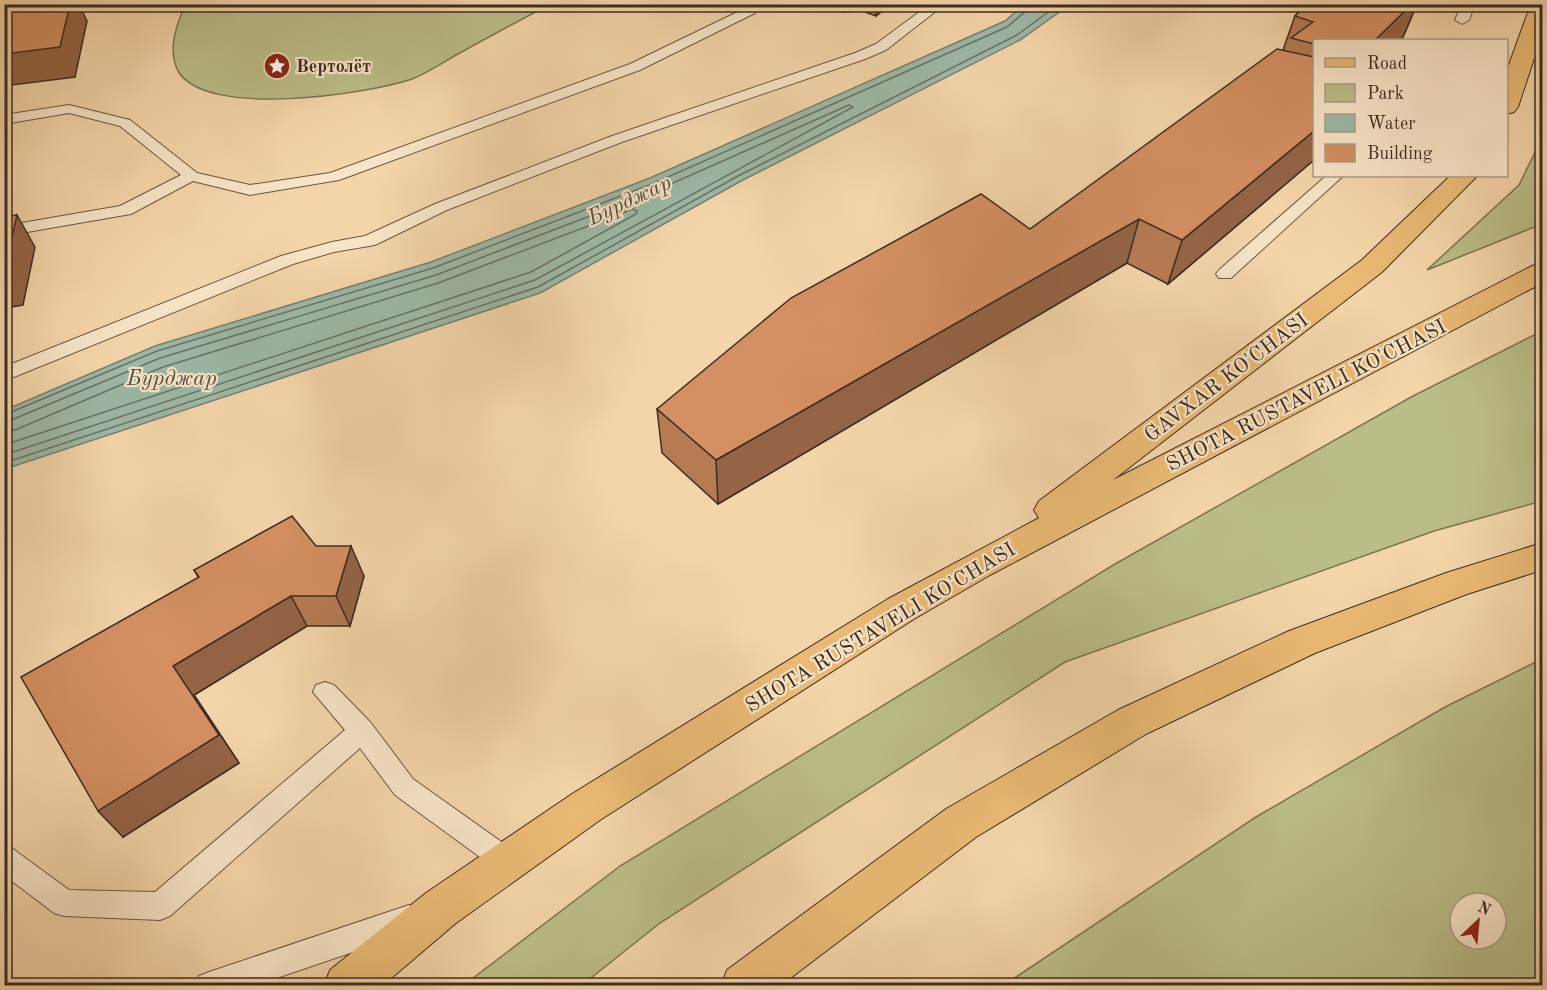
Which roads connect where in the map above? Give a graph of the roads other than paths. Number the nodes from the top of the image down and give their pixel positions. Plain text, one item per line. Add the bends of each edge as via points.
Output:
1 (939, 4) edge
2 (1469, 4) edge
3 (1542, 4) edge
4 (750, 10) dead end
5 (1462, 20) dead end
6 (1508, 101) edge
7 (4, 120) edge
8 (191, 176) junction
9 (1334, 177) edge
10 (1463, 177) edge
11 (4, 231) edge
12 (1542, 272) edge
13 (1225, 274) dead end
14 (4, 375) edge
15 (1542, 557) edge
16 (978, 565) junction
17 (325, 692) dead end
18 (362, 731) junction
19 (4, 858) edge
20 (508, 862) junction
21 (441, 908) junction
22 (209, 986) edge
23 (345, 986) edge
24 (743, 986) edge

1 - 14 lane via 880,47 860,56 617,139 441,207 369,241 287,260
2 - 5 lane
3 - 6 main road
4 - 8 lane via 635,67 333,177 250,190
7 - 8 lane via 69,109 125,123
8 - 11 lane via 125,210
9 - 13 lane
10 - 16 main road, GAVXAR KO'CHASI via 1372,266
12 - 16 main road, SHOTA RUSTAVELI KO'CHASI
15 - 24 main road via 1458,583 1302,642 1132,722 961,823
16 - 20 main road, SHOTA RUSTAVELI KO'CHASI via 901,609 586,807
17 - 18 lane
18 - 19 lane via 160,906 64,903
18 - 20 lane via 404,787
20 - 21 main road, SHOTA RUSTAVELI KO'CHASI
21 - 22 lane
21 - 23 main road, SHOTA RUSTAVELI KO'CHASI

